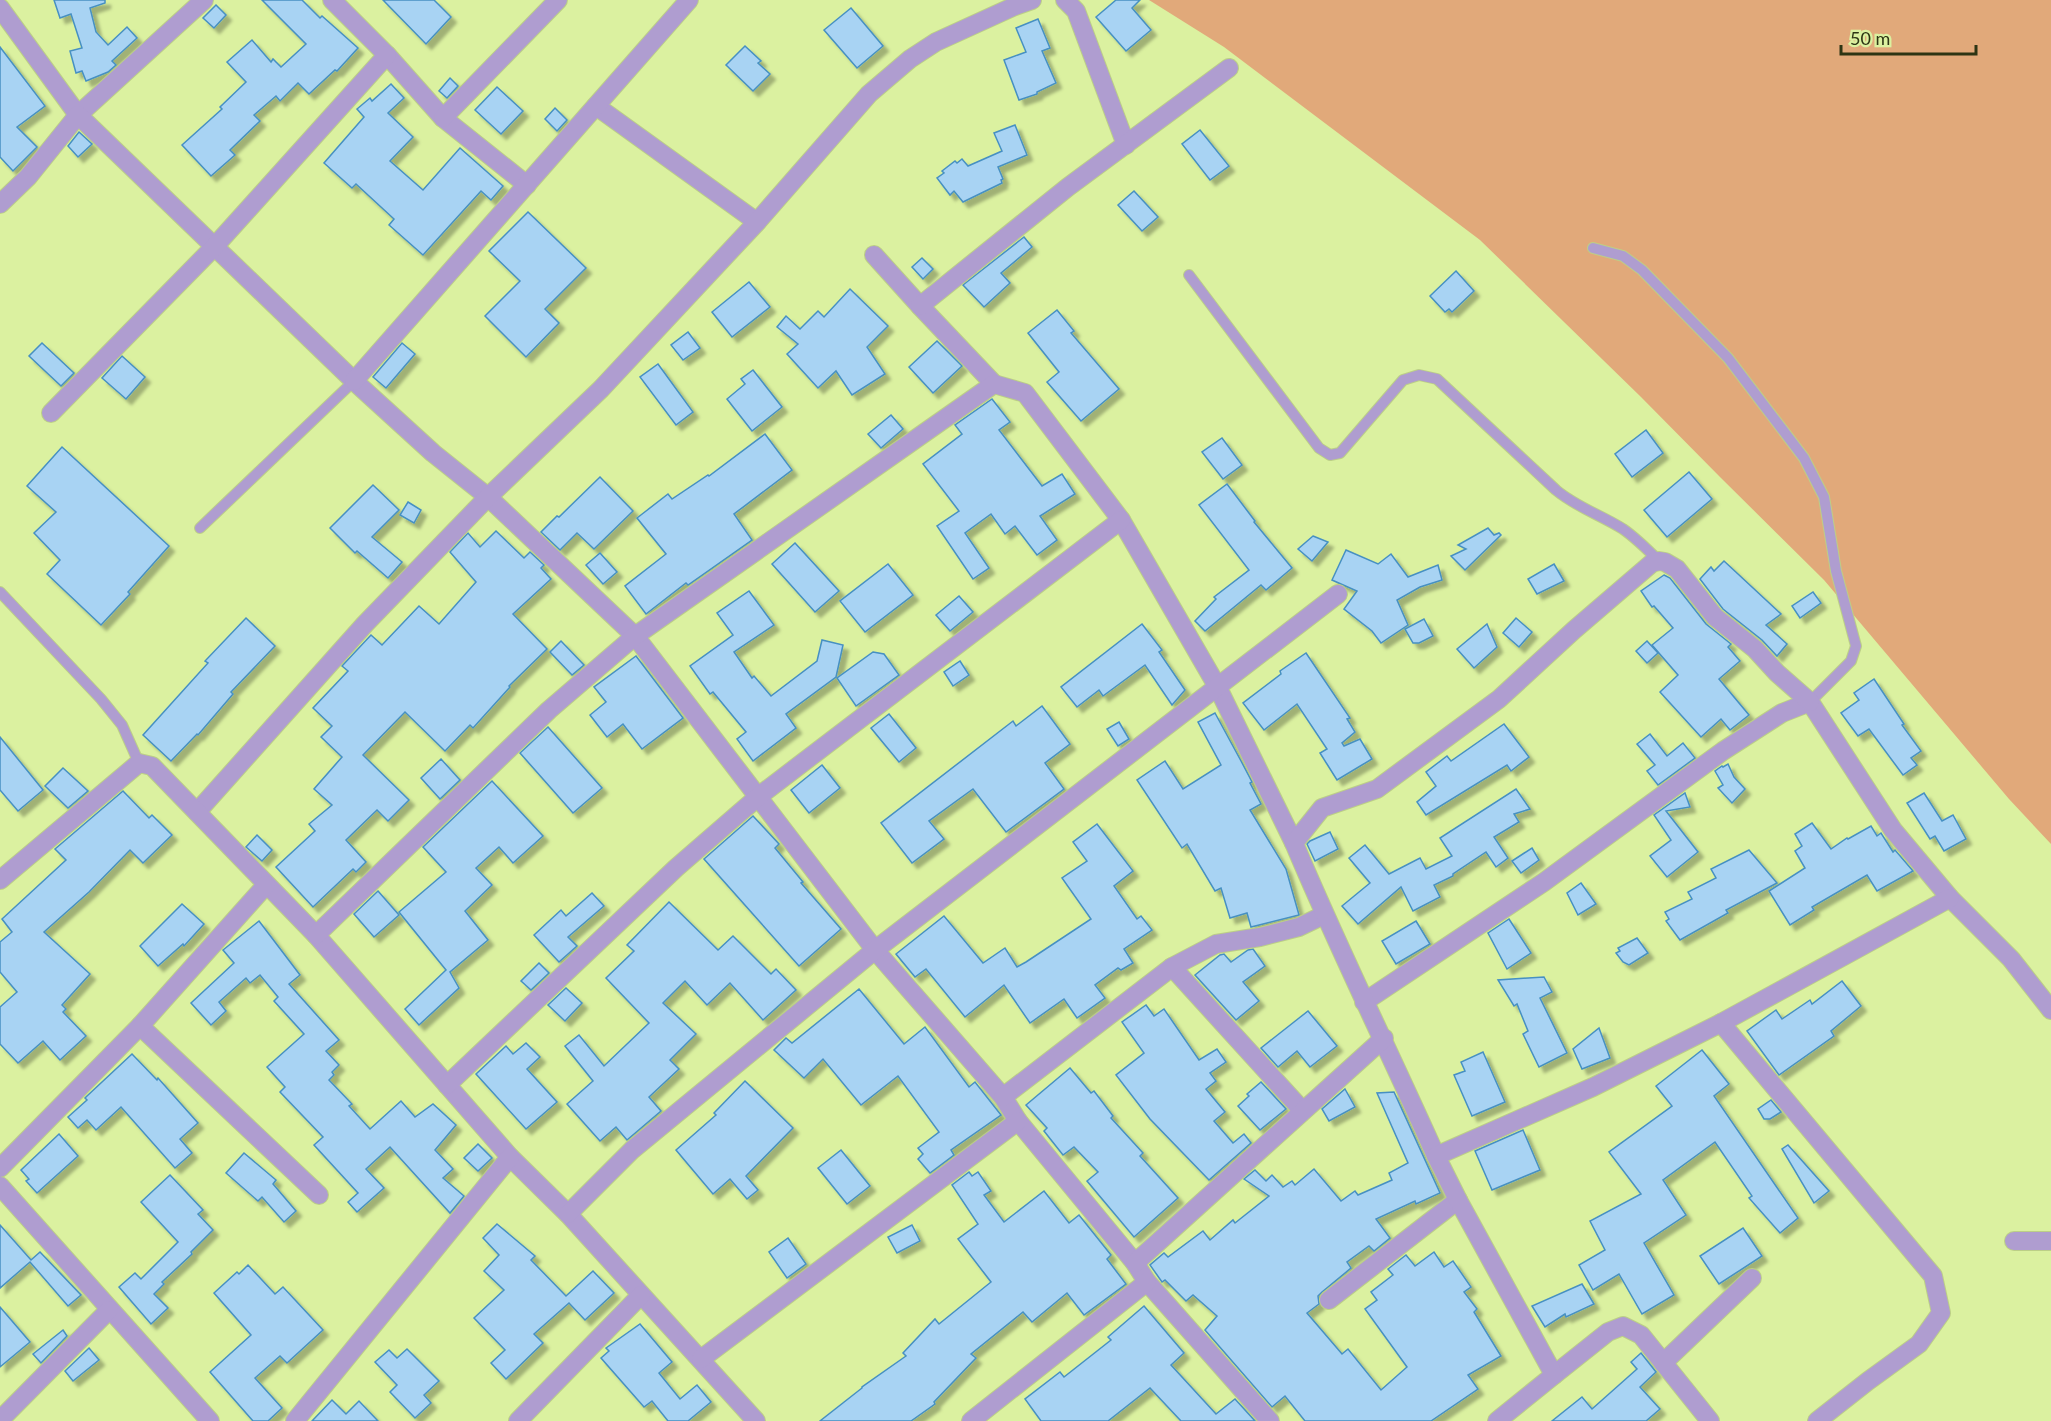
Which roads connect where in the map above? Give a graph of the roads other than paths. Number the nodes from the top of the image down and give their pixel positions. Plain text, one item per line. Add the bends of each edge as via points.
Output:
1 (204, 0) edge
2 (332, 0) edge
3 (558, 0) edge
4 (689, 0) edge
5 (1032, 0) edge
6 (1065, 0) edge
7 (0, 8) edge
8 (387, 55) junction
9 (1229, 69) dead end
10 (597, 106) junction
11 (78, 115) junction
12 (443, 118) junction
13 (1126, 145) junction
14 (527, 185) junction
15 (0, 204) edge
16 (757, 222) junction
17 (215, 246) junction
18 (1593, 248) dead end
19 (874, 255) dead end
20 (1189, 275) dead end
21 (920, 306) junction
22 (354, 381) junction
23 (994, 384) junction
24 (51, 413) dead end
25 (488, 498) junction
26 (1121, 520) junction
27 (200, 528) dead end
28 (1659, 561) junction
29 (0, 592) edge
30 (1338, 594) dead end
31 (635, 636) junction
32 (1217, 686) junction
33 (1809, 702) junction
34 (139, 763) junction
35 (759, 796) junction
36 (197, 812) junction
37 (1294, 843) junction
38 (0, 880) edge
39 (266, 885) junction
40 (1950, 898) junction
41 (1324, 915) junction
42 (316, 935) junction
43 (875, 950) junction
44 (1172, 968) junction
45 (1364, 1002) junction
46 (2051, 1010) edge
47 (1721, 1023) junction
48 (140, 1026) junction
49 (1384, 1038) junction
50 (447, 1084) junction
51 (1003, 1097) junction
52 (1302, 1110) junction
53 (1018, 1121) junction
54 (1436, 1156) junction
55 (510, 1157) junction
56 (0, 1167) edge
57 (0, 1186) edge
58 (320, 1195) dead end
59 (1458, 1200) junction
60 (568, 1214) junction
61 (2014, 1241) dead end
62 (2051, 1241) edge
63 (1135, 1263) junction
64 (1752, 1278) dead end
65 (1147, 1282) junction
66 (641, 1295) junction
67 (1329, 1300) dead end
68 (109, 1310) junction
69 (701, 1359) junction
70 (1663, 1363) junction
71 (1554, 1375) junction
72 (0, 1420) edge
73 (210, 1421) edge
74 (295, 1421) edge
75 (518, 1421) edge
76 (756, 1421) edge
77 (971, 1421) edge
78 (1270, 1421) edge
79 (1497, 1421) edge
80 (1710, 1421) edge
81 (1817, 1421) edge

1 - 11 street
2 - 8 street
3 - 12 street
4 - 10 street
5 - 16 street via 936,42 910,59 869,94
6 - 13 street via 1076,11
7 - 11 street
8 - 12 street
8 - 17 street
9 - 13 street
10 - 14 street
10 - 16 street
11 - 15 street via 28,177
11 - 17 street
12 - 14 street
13 - 21 street
14 - 22 street
16 - 25 street via 601,389
17 - 22 street
17 - 24 street
18 - 33 lane via 1623,256 1642,270 1728,358 1804,458 1824,497 1836,571 1856,646 1851,661
19 - 21 street
20 - 28 lane via 1319,448 1330,455 1340,453 1403,380 1419,375 1437,379 1569,501 1622,528
21 - 23 street
22 - 25 street
22 - 27 lane
23 - 26 street via 1025,393
23 - 31 street
25 - 31 street
25 - 36 street via 365,624
26 - 32 street
26 - 35 street
28 - 33 street via 1677,569 1715,617 1755,649
28 - 37 street via 1574,630 1499,699 1377,789 1322,808
29 - 34 lane via 101,699 122,725
30 - 32 street
31 - 35 street
31 - 42 street via 549,710
32 - 37 street
32 - 43 street
33 - 40 street via 1893,830
33 - 45 street via 1782,713 1723,751 1544,882
34 - 36 street via 152,766
34 - 38 street
35 - 43 street
35 - 50 street via 676,868
36 - 39 street
37 - 41 street
39 - 42 street
39 - 48 street
40 - 46 street via 2011,959
40 - 47 street
41 - 44 street via 1299,927 1216,944
41 - 45 street
42 - 50 street
43 - 51 street
43 - 60 street via 632,1150
44 - 51 street
44 - 52 street
45 - 49 street
47 - 54 street via 1593,1087
47 - 81 street via 1933,1276 1941,1313 1919,1344
48 - 56 street
48 - 58 street
49 - 52 street
49 - 54 street
50 - 55 street
51 - 53 street
52 - 63 street
53 - 63 street
53 - 69 street
54 - 59 street
55 - 60 street
55 - 74 street
57 - 68 street
59 - 67 street
59 - 71 street
60 - 66 street
61 - 62 street
63 - 65 street
64 - 70 street
65 - 77 street
65 - 78 street
66 - 69 street
66 - 75 street
68 - 72 street
68 - 73 street
69 - 76 street
70 - 71 street via 1641,1335 1623,1326 1608,1332
70 - 80 street
71 - 79 street

